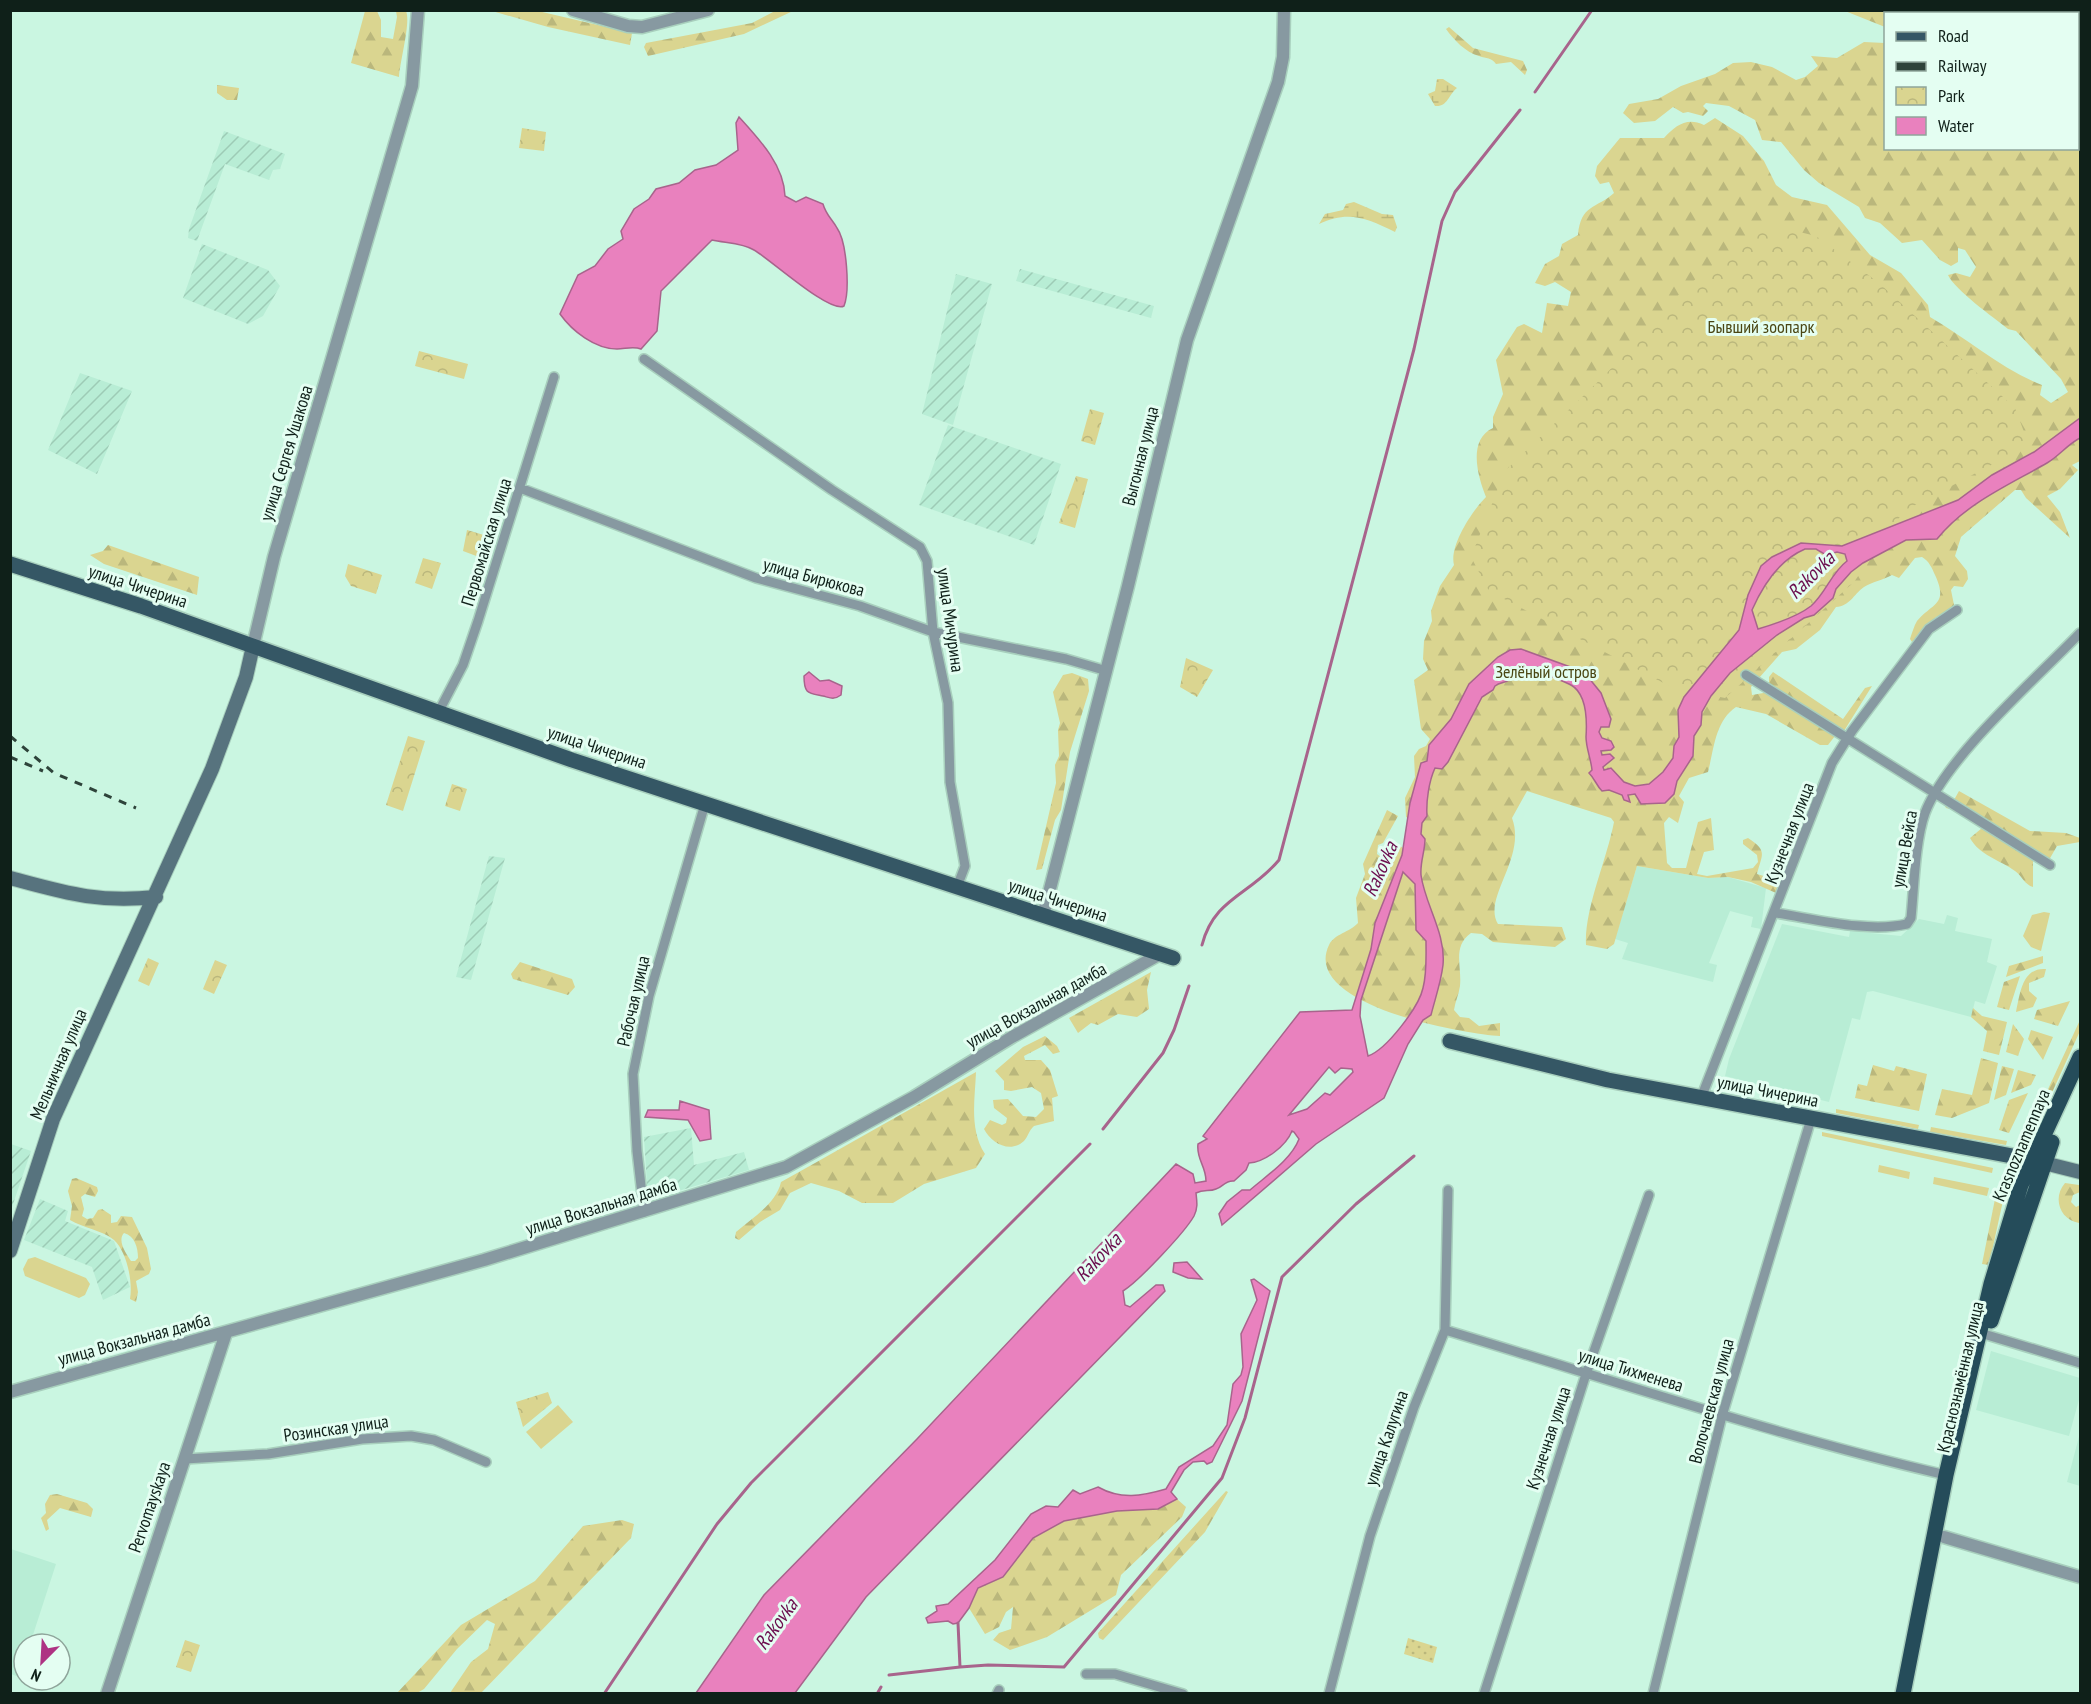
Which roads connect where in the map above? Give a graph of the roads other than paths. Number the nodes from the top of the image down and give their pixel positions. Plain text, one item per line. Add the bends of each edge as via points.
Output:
1 (418, 10) edge
2 (573, 10) edge
3 (708, 10) edge
4 (1284, 10) edge
5 (644, 359) dead end
6 (554, 377) dead end
7 (520, 488) junction
8 (10, 564) edge
9 (1957, 610) dead end
10 (933, 632) junction
11 (2080, 633) edge
12 (253, 646) junction
13 (1107, 671) junction
14 (1746, 675) dead end
15 (438, 713) junction
16 (1847, 739) junction
17 (1935, 793) junction
18 (705, 804) junction
19 (2050, 865) dead end
20 (10, 878) edge
21 (957, 887) junction
22 (156, 897) junction
23 (1776, 913) junction
24 (1043, 915) junction
25 (1167, 956) joint
26 (1450, 1041) dead end
27 (2080, 1057) edge
28 (2080, 1080) edge
29 (1701, 1098) junction
30 (1811, 1119) junction
31 (2038, 1161) junction
32 (2080, 1172) edge
33 (1448, 1190) dead end
34 (1649, 1194) dead end
35 (644, 1212) junction
36 (10, 1251) edge
37 (1445, 1330) junction
38 (226, 1333) junction
39 (1982, 1335) junction
40 (2080, 1363) edge
41 (1586, 1374) junction
42 (10, 1392) edge
43 (1722, 1416) junction
44 (185, 1459) junction
45 (486, 1462) dead end
46 (1946, 1475) junction
47 (1944, 1538) junction
48 (2080, 1577) edge
49 (1086, 1674) dead end
50 (106, 1694) edge
51 (1183, 1694) edge
52 (1329, 1694) edge
53 (1484, 1694) edge
54 (1653, 1694) edge
55 (1903, 1694) edge
56 (1912, 1694) edge

1 - 12 street, улица Сергея Ушакова via 412,87 284,521
2 - 3 street via 642,27
4 - 13 street, Выгонная улица via 1278,82 1187,340
5 - 10 street, улица Мичурина via 920,547 929,577
6 - 7 street, Первомайская улица
7 - 10 street, улица Бирюкова via 756,578 860,606
7 - 15 street, Первомайская улица via 463,665
8 - 12 main road, улица Чичерина
9 - 16 street, Кузнечная улица via 1929,629
10 - 13 street, улица Бирюкова
10 - 21 street, улица Мичурина via 948,704 950,782 965,866
11 - 17 street, улица Вейса via 1966,750
12 - 15 main road, улица Чичерина
12 - 22 main road, улица Сергея Ушакова via 225,737
13 - 24 street, Выгонная улица
14 - 16 street
15 - 18 main road, улица Чичерина
16 - 17 street
16 - 23 street, Кузнечная улица via 1832,763
17 - 19 street
17 - 23 street, улица Вейса via 1924,816 1911,918 1907,924 1891,927 1834,923
18 - 21 main road, улица Чичерина
18 - 35 street, Рабочая улица via 649,996 633,1074
20 - 22 main road via 94,899
21 - 24 main road, улица Чичерина
22 - 36 main road, Мельничная улица via 110,989 53,1119
23 - 29 street, Кузнечная улица
24 - 25 main road, улица Чичерина
25 - 35 street, улица Вокзальная дамба via 1012,1037 914,1097 786,1167
26 - 29 main road, улица Чичерина via 1608,1080
27 - 31 highway, Krasnoznamennaya
28 - 31 highway, Краснознамённая улица
29 - 30 main road, улица Чичерина
30 - 31 main road, улица Чичерина
30 - 43 street, Волочаевская улица
31 - 32 main road, улица Чичерина
31 - 39 highway, Краснознамённая улица
33 - 37 street, улица Калугина
34 - 41 street, Кузнечная улица
35 - 38 street, улица Вокзальная дамба
37 - 41 street, улица Тихменева
37 - 52 street, улица Калугина via 1370,1536
38 - 42 street, улица Вокзальная дамба
38 - 44 street, Pervomayskaya
39 - 40 street
39 - 46 highway, Краснознамённая улица
39 - 47 highway, Краснознамённая улица
41 - 43 street, улица Тихменева
41 - 53 street, Кузнечная улица
43 - 46 street, улица Тихменева
43 - 54 street, Волочаевская улица
44 - 45 street, Розинская улица via 268,1454 362,1439 411,1436 434,1440
44 - 50 street, Pervomayskaya
46 - 55 highway, Краснознамённая улица
47 - 48 street
47 - 56 highway, Краснознамённая улица
49 - 51 street via 1115,1674

